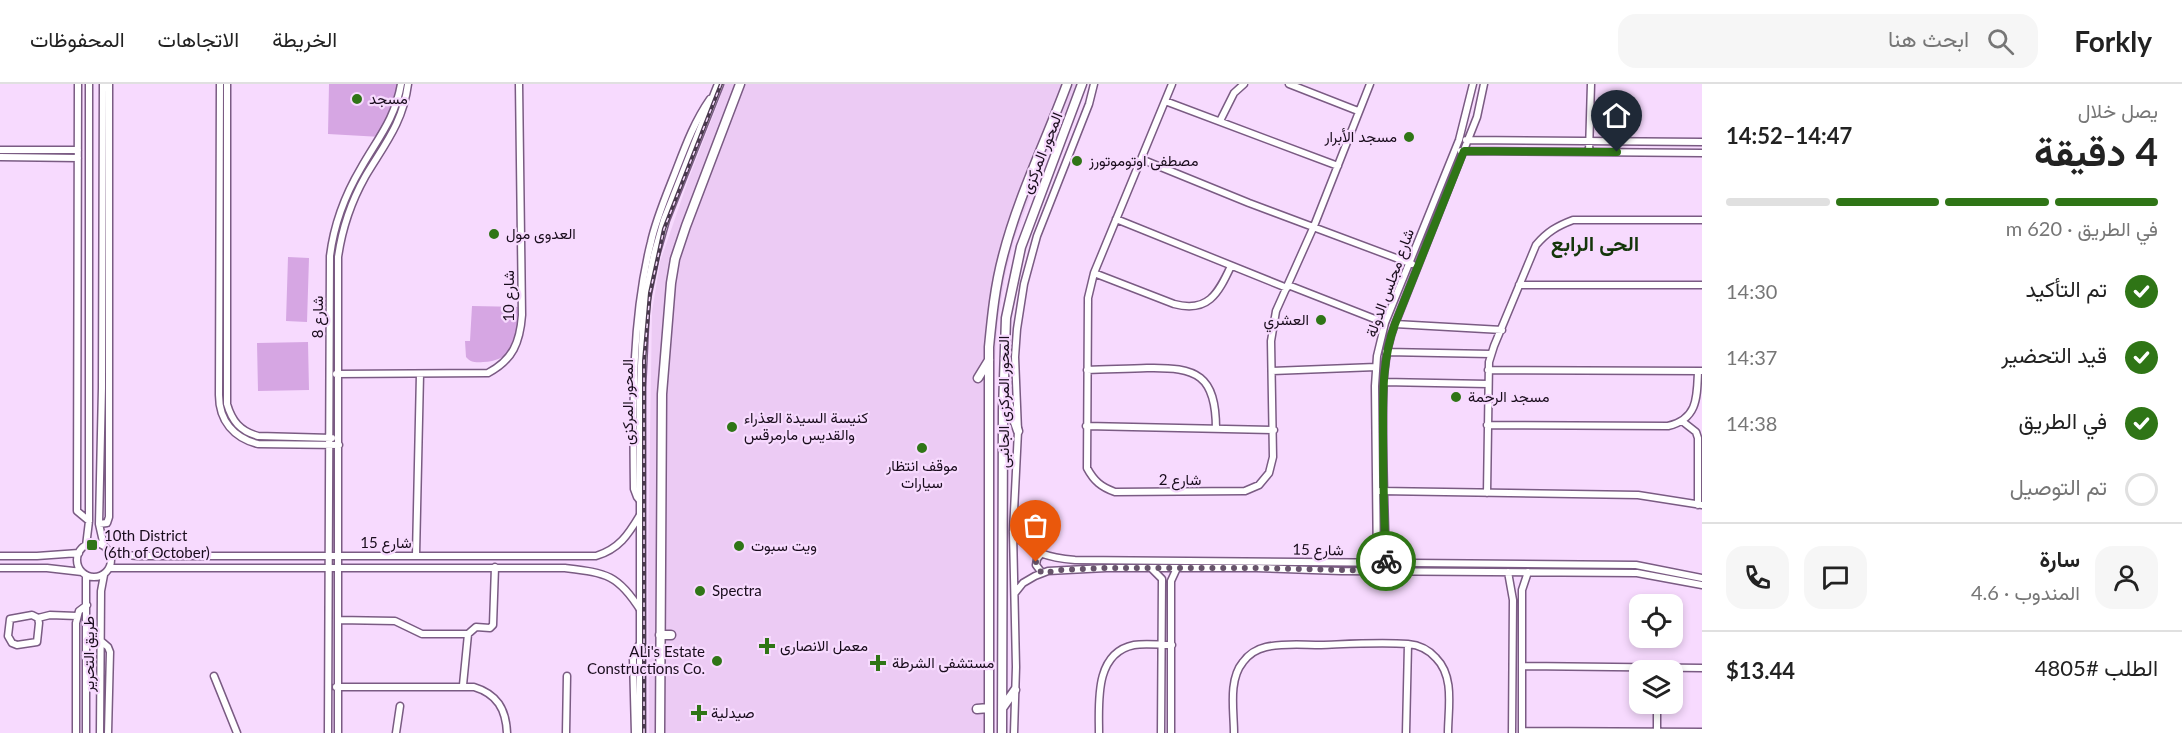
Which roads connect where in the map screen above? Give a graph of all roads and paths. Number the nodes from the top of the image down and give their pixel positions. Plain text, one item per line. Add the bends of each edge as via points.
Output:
1 (78, 84) edge
2 (88, 84) edge
3 (103, 84) edge
4 (109, 84) edge
5 (220, 84) edge
6 (227, 84) edge
7 (401, 84) edge
8 (408, 84) edge
9 (519, 84) edge
10 (740, 84) edge
11 (1067, 84) edge
12 (1082, 84) edge
13 (1094, 84) edge
14 (1172, 84) edge
15 (1244, 84) edge
16 (1289, 84) edge
17 (1370, 84) edge
18 (1473, 84) edge
19 (1484, 84) edge
20 (1591, 84) edge
21 (718, 88) edge
22 (1165, 101) junction
23 (1358, 111) junction
24 (1220, 122) junction
25 (1459, 140) junction
26 (1468, 140) junction
27 (1589, 141) junction
28 (1702, 142) edge
29 (1059, 147) junction
30 (0, 150) edge
31 (78, 150) junction
32 (1455, 150) junction
33 (1464, 151) junction
34 (1589, 152) junction
35 (1702, 153) edge
36 (0, 157) edge
37 (78, 158) junction
38 (1141, 159) junction
39 (1036, 162) junction
40 (1338, 166) junction
41 (1044, 183) junction
42 (1023, 196) junction
43 (1116, 219) junction
44 (1702, 220) edge
45 (1314, 226) junction
46 (1409, 263) junction
47 (1231, 266) junction
48 (1418, 267) junction
49 (1094, 273) junction
50 (1519, 285) junction
51 (1702, 285) edge
52 (1287, 287) junction
53 (1385, 323) junction
54 (1395, 324) junction
55 (1502, 330) junction
56 (78, 333) junction
57 (88, 333) junction
58 (1386, 352) junction
59 (1491, 354) junction
60 (989, 360) junction
61 (1376, 367) junction
62 (1087, 370) junction
63 (1488, 370) junction
64 (1272, 371) junction
65 (1700, 371) edge
66 (330, 374) junction
67 (339, 374) junction
68 (420, 374) junction
69 (978, 378) dead end
70 (106, 380) junction
71 (1383, 384) junction
72 (1488, 384) junction
73 (1375, 386) junction
74 (1004, 391) junction
75 (1682, 421) junction
76 (1487, 425) junction
77 (1086, 426) junction
78 (1216, 429) junction
79 (1274, 430) junction
80 (1018, 431) junction
81 (329, 442) junction
82 (339, 442) junction
83 (1375, 491) junction
84 (1383, 491) junction
85 (1487, 493) junction
86 (1700, 505) edge
87 (642, 512) junction
88 (89, 521) junction
89 (99, 524) junction
90 (1013, 532) junction
91 (86, 546) junction
92 (104, 546) junction
93 (79, 553) junction
94 (110, 554) junction
95 (1041, 554) junction
96 (338, 555) junction
97 (416, 555) junction
98 (0, 556) edge
99 (329, 556) junction
100 (1199, 565) junction
101 (329, 567) junction
102 (338, 567) junction
103 (495, 567) junction
104 (1377, 567) junction
105 (1386, 567) junction
106 (0, 568) edge
107 (109, 568) junction
108 (1177, 568) junction
109 (1570, 568) junction
110 (1152, 569) junction
111 (1508, 572) junction
112 (1528, 572) junction
113 (1042, 573) junction
114 (84, 574) junction
115 (104, 575) junction
116 (1702, 578) edge
117 (1702, 585) edge
118 (1015, 593) junction
119 (87, 605) junction
120 (641, 611) junction
121 (77, 616) junction
122 (38, 618) junction
123 (338, 620) junction
124 (468, 634) junction
125 (660, 635) junction
126 (670, 635) dead end
127 (101, 641) junction
128 (641, 643) junction
129 (1408, 644) junction
130 (1161, 645) junction
131 (1172, 645) junction
132 (1522, 666) junction
133 (1629, 668) edge
134 (1683, 668) edge
135 (1702, 668) edge
136 (214, 676) dead end
137 (567, 676) dead end
138 (463, 685) junction
139 (329, 686) junction
140 (339, 687) junction
141 (1015, 690) junction
142 (660, 699) junction
143 (641, 700) junction
144 (1512, 700) junction
145 (1522, 700) junction
146 (400, 706) dead end
147 (86, 707) junction
148 (76, 708) junction
149 (989, 708) junction
150 (1002, 708) junction
151 (977, 709) dead end
152 (1658, 714) edge
153 (1522, 732) edge
154 (1592, 732) edge
155 (1657, 732) edge
156 (1702, 732) edge
157 (76, 733) edge
158 (86, 733) edge
159 (100, 733) edge
160 (108, 733) edge
161 (237, 733) edge
162 (328, 733) edge
163 (338, 733) edge
164 (396, 733) edge
165 (507, 733) edge
166 (566, 733) edge
167 (635, 733) edge
168 (641, 733) edge
169 (660, 733) edge
170 (989, 733) edge
171 (1002, 733) edge
172 (1014, 733) edge
173 (1099, 733) edge
174 (1161, 733) edge
175 (1171, 733) edge
176 (1234, 733) edge
177 (1406, 733) edge
178 (1448, 733) edge
179 (1512, 733) edge

1 - 31 street
2 - 57 street
3 - 70 street
4 - 70 street
5 - 81 street via 221,412 230,429 258,444
6 - 81 street via 227,404 234,422 249,433
7 - 66 street, شارع 8 via 388,126 356,176 335,226 330,270
8 - 67 street, شارع 8 via 404,108 394,131 364,179 343,227 338,257
9 - 68 street, شارع 10 via 519,338 507,360 488,373
10 - 125 main road via 672,272 662,394
11 - 39 main road, المحور المركزى
12 - 29 main road, المحور المركزى
13 - 80 street, المحور المركزى الجانبى via 1037,236 1024,284 1015,357
14 - 22 street, شارع 2
15 - 24 street via 1234,93
16 - 23 street
17 - 23 street, شارع 2
18 - 25 street, شارع مجلس الدولة
19 - 26 street, شارع مجلس الدولة
20 - 27 street
21 - 87 main road, المحور المركزى via 671,203 649,279 641,366
22 - 24 street
22 - 38 street, شارع 2
23 - 40 street, شارع 2
24 - 40 street
25 - 26 street
25 - 32 street, شارع مجلس الدولة
26 - 27 street
26 - 33 street, شارع مجلس الدولة
27 - 28 street
27 - 34 street
29 - 39 main road via 1045,166
29 - 41 main road, المحور المركزى
30 - 31 street
31 - 37 street
32 - 33 street
32 - 46 street, شارع مجلس الدولة
33 - 34 street
33 - 48 street, شارع مجلس الدولة
34 - 35 street
36 - 37 street
37 - 56 street
38 - 43 street, شارع 2
38 - 45 street
39 - 42 main road, المحور المركزى
40 - 45 street, شارع 2
41 - 42 main road via 1040,178 1034,179
41 - 74 main road, المحور المركزى via 1011,289 1006,318
42 - 60 main road, المحور المركزى via 996,285
43 - 47 street
43 - 49 street, شارع 2
44 - 50 street via 1573,220 1546,233 1536,245
45 - 46 street
45 - 52 street, شارع 2
46 - 48 street
46 - 53 street, شارع مجلس الدولة
47 - 49 street via 1214,297 1195,306 1174,304
47 - 52 street
48 - 54 street, شارع مجلس الدولة
49 - 62 street, شارع 2 via 1087,310
50 - 51 street
50 - 55 street
52 - 53 street
52 - 64 street, شارع 2 via 1273,321
53 - 61 street, شارع مجلس الدولة
54 - 55 street
54 - 58 street, شارع مجلس الدولة
55 - 59 street
56 - 57 street
56 - 88 street via 77,511
57 - 88 street
58 - 59 street
58 - 71 street, شارع مجلس الدولة
59 - 63 street
60 - 69 main road
60 - 149 main road, المحور المركزى
61 - 64 street
61 - 73 street, شارع مجلس الدولة
62 - 77 street, شارع 2
62 - 78 street via 1175,368 1191,372 1204,381 1213,395
63 - 65 street
63 - 72 street
64 - 79 street, شارع 2
65 - 75 street via 1694,406
66 - 67 street, شارع 10
66 - 81 street, شارع 8
67 - 68 street, شارع 10
67 - 82 street, شارع 8
68 - 97 street
70 - 89 street
70 - 89 street via 109,518 107,523
71 - 72 street
71 - 73 street
71 - 84 street, شارع مجلس الدولة
72 - 76 street
73 - 83 street, شارع مجلس الدولة
74 - 80 main road
74 - 150 main road, المحور المركزى
75 - 76 street via 1668,426
75 - 86 street via 1698,438
76 - 85 street
77 - 78 street
77 - 79 street, شارع 2 via 1087,468 1103,488 1115,492 1245,491 1259,485 1269,473
78 - 79 street
80 - 90 street, المحور المركزى الجانبى
81 - 82 street
81 - 99 street, شارع 8
82 - 96 street, شارع 8
83 - 84 street
83 - 104 street, شارع مجلس الدولة
84 - 85 street
84 - 105 street, شارع مجلس الدولة
85 - 86 street via 1638,495
87 - 97 street, شارع 15 via 623,542 596,556
87 - 120 main road, المحور المركزى
88 - 91 street
89 - 92 street
90 - 95 street, شارع 15
90 - 118 street, المحور المركزى الجانبى
91 - 92 street
91 - 93 street
92 - 94 street
93 - 98 street
93 - 114 street via 77,563
94 - 99 street, شارع 15
94 - 107 street
95 - 100 street, شارع 15 via 1076,560
95 - 113 street via 1036,565
96 - 97 street, شارع 15
96 - 99 street, شارع 15
96 - 102 street, شارع 8
99 - 101 street, شارع 8
100 - 104 street, شارع 15
100 - 108 street, شارع 15
101 - 102 street, شارع 15
101 - 107 street, شارع 15
101 - 139 street, شارع 8
102 - 103 street, شارع 15
102 - 123 street, شارع 8
103 - 120 street, شارع 15 via 603,573 621,584
103 - 124 street via 494,626 476,627
104 - 105 street, شارع 15
105 - 109 street, شارع 15
105 - 111 street, شارع 15
106 - 114 street via 47,568
107 - 115 street
108 - 110 street, شارع 15
108 - 131 street via 1171,581
109 - 112 street, شارع 15
109 - 116 street, شارع 15 via 1636,565
109 - 117 street, شارع 15 via 1636,573
110 - 113 street, شارع 15
110 - 130 street via 1162,579
111 - 112 street, شارع 15
111 - 144 street via 1513,600
112 - 132 street via 1522,590
113 - 118 street, شارع 15 via 1023,583
114 - 115 street via 95,578
114 - 119 street, طريق التحرير
115 - 127 street, طريق التحرير
118 - 141 street, المحور المركزى الجانبى
119 - 121 street
119 - 147 street, طريق التحرير
120 - 128 main road, المحور المركزى
121 - 122 street
121 - 148 street
122 - 122 street via 33,615 10,619 10,641 17,645 37,642
123 - 124 street via 394,621 422,634
123 - 140 street, شارع 8
124 - 138 street
125 - 126 main road
125 - 142 main road
127 - 159 street, طريق التحرير
127 - 160 street via 110,652
128 - 143 main road, المحور المركزى
128 - 167 street via 633,658
129 - 176 street via 1262,648 1243,661 1237,671
129 - 177 street
129 - 178 street via 1429,652 1444,668
130 - 131 street
130 - 173 street via 1133,645 1116,654 1105,669 1099,687
130 - 174 street
131 - 175 street
132 - 133 street
132 - 145 street
134 - 135 street
136 - 161 street
137 - 166 street
138 - 140 street
138 - 165 street via 486,690 495,698 506,718
139 - 140 street
139 - 162 street, شارع 8
140 - 163 street, شارع 8
141 - 150 main road
141 - 172 street, المحور المركزى الجانبى
142 - 143 main road via 652,703
142 - 169 main road
143 - 168 main road, المحور المركزى
144 - 145 street
144 - 179 street
145 - 153 street
146 - 164 street
147 - 148 street
147 - 158 street, طريق التحرير
148 - 157 street
149 - 151 main road
149 - 170 main road, المحور المركزى
150 - 171 main road, المحور المركزى
152 - 155 street
153 - 154 street
154 - 155 street
155 - 156 street

